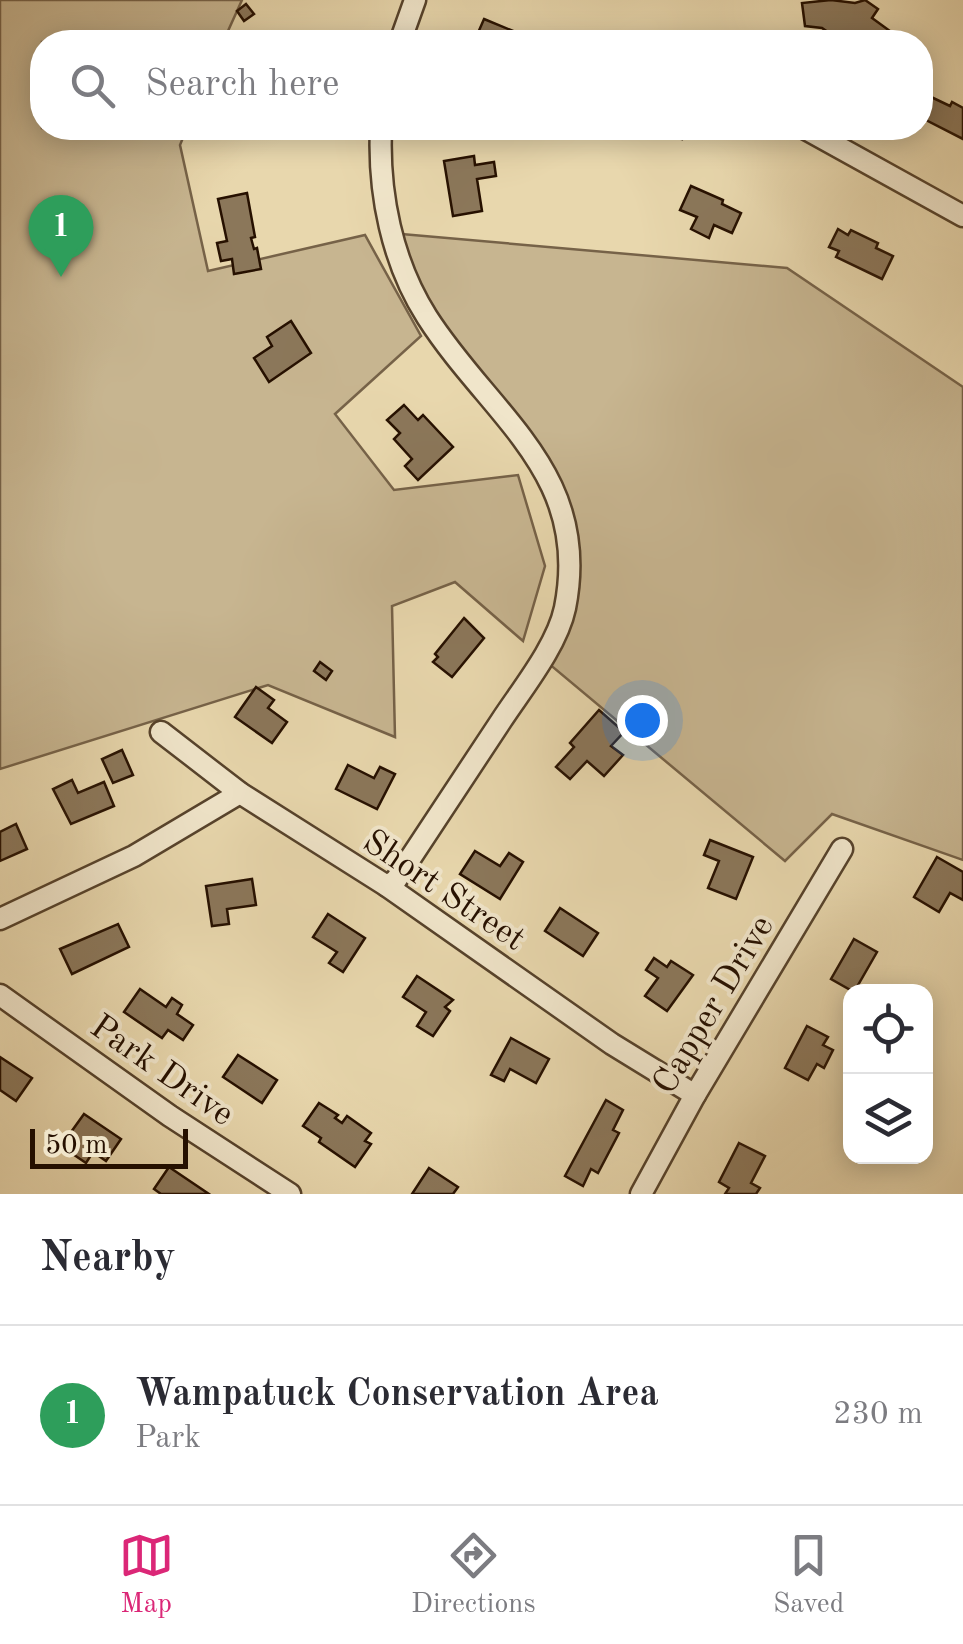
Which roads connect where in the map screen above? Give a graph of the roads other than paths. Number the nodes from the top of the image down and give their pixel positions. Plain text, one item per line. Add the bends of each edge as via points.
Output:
1 (414, 0) edge
2 (404, 30) edge
3 (383, 140) edge
4 (826, 140) edge
5 (963, 216) edge
6 (161, 732) dead end
7 (240, 793) junction
8 (842, 849) dead end
9 (387, 886) junction
10 (0, 919) edge
11 (0, 995) edge
12 (695, 1095) junction
13 (290, 1194) edge
14 (641, 1194) edge

1 - 2 street
3 - 9 street via 390,233 402,266 436,329 542,463 567,529 564,610 542,658
4 - 5 street
6 - 7 street, Short Street
7 - 9 street, Short Street
7 - 10 street via 134,856
8 - 12 street, Capper Drive
9 - 12 street, Short Street
11 - 13 street, Park Drive
12 - 14 street, Capper Drive

